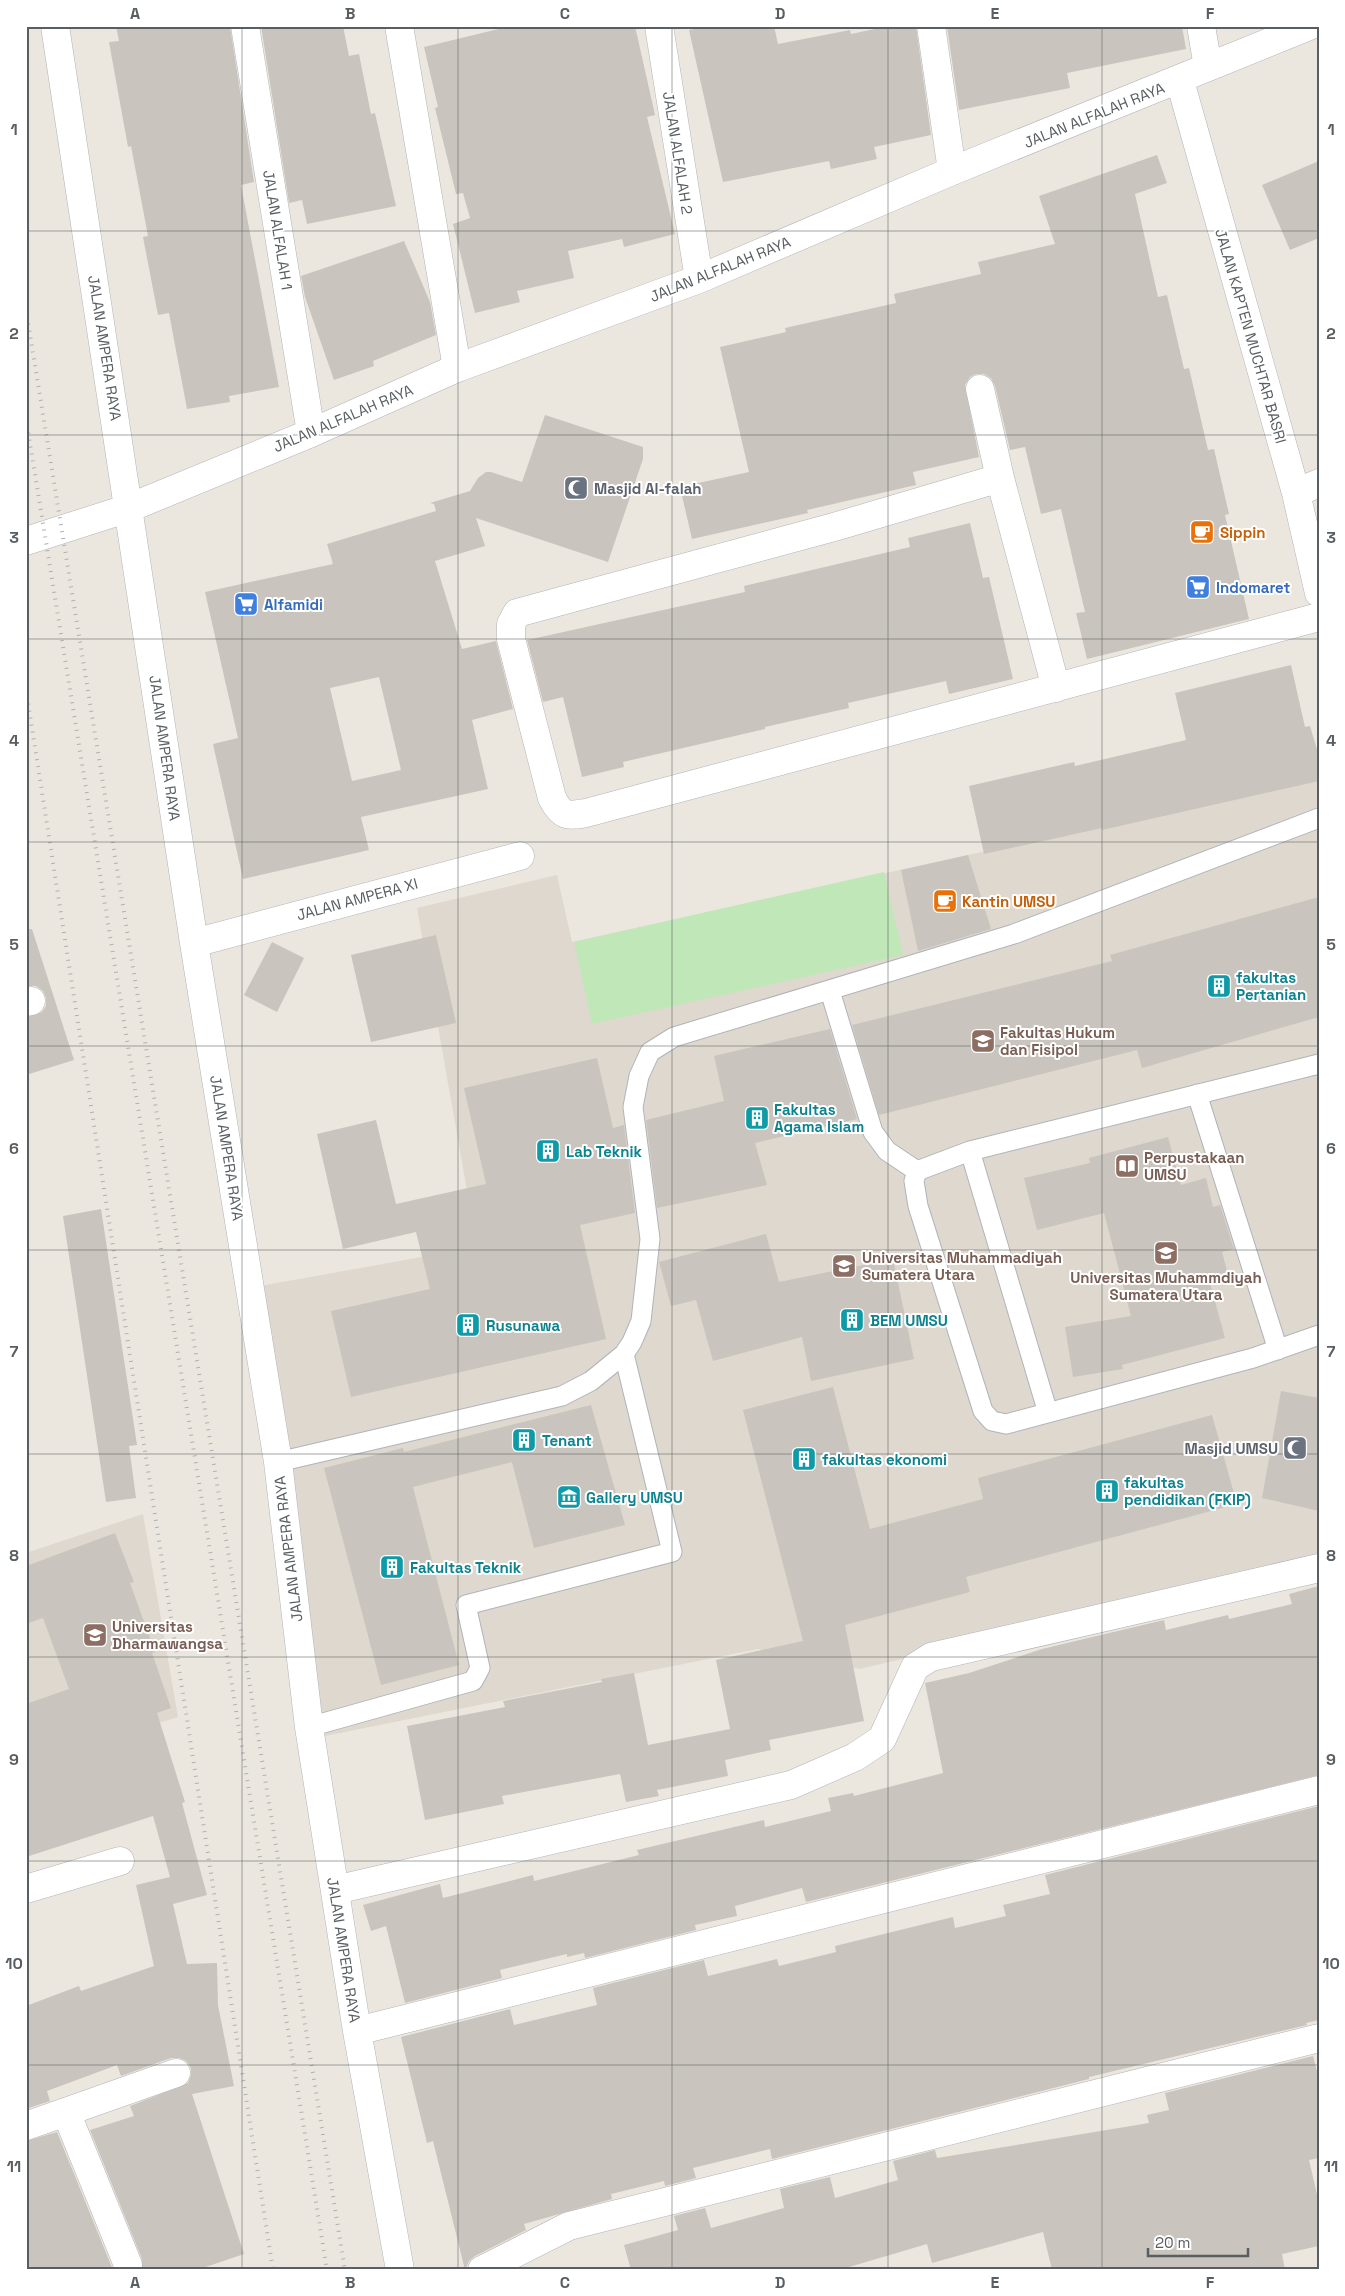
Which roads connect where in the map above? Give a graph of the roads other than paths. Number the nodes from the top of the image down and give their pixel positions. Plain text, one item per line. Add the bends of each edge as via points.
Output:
1 (55, 26) edge
2 (245, 26) edge
3 (399, 26) edge
4 (659, 26) edge
5 (930, 26) edge
6 (1201, 26) edge
7 (1309, 26) edge
8 (1208, 67) junction
9 (1180, 80) junction
10 (952, 171) junction
11 (699, 279) junction
12 (457, 368) junction
13 (980, 389) dead end
14 (310, 433) junction
15 (1000, 478) junction
16 (1307, 488) edge
17 (129, 508) junction
18 (26, 541) edge
19 (1319, 592) edge
20 (1319, 617) edge
21 (1056, 688) junction
22 (1319, 818) edge
23 (520, 856) dead end
24 (194, 943) junction
25 (830, 991) junction
26 (1319, 1064) edge
27 (1197, 1094) junction
28 (970, 1151) junction
29 (917, 1171) junction
30 (1319, 1335) edge
31 (1278, 1350) junction
32 (624, 1354) junction
33 (1048, 1413) junction
34 (278, 1462) junction
35 (1319, 1568) edge
36 (309, 1728) junction
37 (1319, 1790) edge
38 (120, 1861) dead end
39 (26, 1889) edge
40 (335, 1890) junction
41 (357, 2031) junction
42 (1319, 2038) edge
43 (176, 2073) dead end
44 (66, 2112) junction
45 (26, 2126) edge
46 (128, 2265) dead end
47 (400, 2270) edge
48 (482, 2270) edge

1 - 17 street, JALAN AMPERA RAYA
2 - 14 street, JALAN ALFALAH 1
3 - 12 street
4 - 11 street, JALAN ALFALAH 2
5 - 10 street
6 - 8 street
7 - 8 street, JALAN ALFALAH RAYA
8 - 9 street, JALAN ALFALAH RAYA
9 - 10 street, JALAN ALFALAH RAYA
9 - 16 street, JALAN KAPTEN MUCHTAR BASRI
10 - 11 street, JALAN ALFALAH RAYA
11 - 12 street, JALAN ALFALAH RAYA
12 - 14 street, JALAN ALFALAH RAYA
13 - 15 street
14 - 17 street, JALAN ALFALAH RAYA
15 - 21 street
15 - 21 street via 517,614 511,624 511,639 552,798 558,810 568,816 586,813
16 - 19 street, JALAN KAPTEN MUCHTAR BASRI
17 - 18 street, JALAN ALFALAH RAYA
17 - 24 street, JALAN AMPERA RAYA
20 - 21 street
22 - 25 lane via 1014,934
23 - 24 street, JALAN AMPERA XI
24 - 34 street, JALAN AMPERA RAYA
25 - 29 lane via 873,1132 886,1151
25 - 32 lane via 674,1037 650,1052 639,1076 633,1106 650,1239 641,1321
26 - 27 lane
27 - 28 lane
27 - 31 lane
28 - 29 lane
28 - 33 lane
29 - 33 lane via 914,1181 918,1206 983,1411 992,1421 1006,1424
30 - 31 lane
31 - 33 lane
32 - 34 lane via 591,1381 562,1396
32 - 36 lane via 672,1552 466,1605 480,1668 473,1681
34 - 36 street, JALAN AMPERA RAYA
35 - 40 street via 931,1657 915,1667 882,1738 855,1757 792,1785
36 - 40 street, JALAN AMPERA RAYA
37 - 41 street
38 - 39 street
40 - 41 street, JALAN AMPERA RAYA
41 - 47 street, JALAN AMPERA RAYA
42 - 48 street via 569,2226
43 - 44 street
44 - 45 street
44 - 46 street

